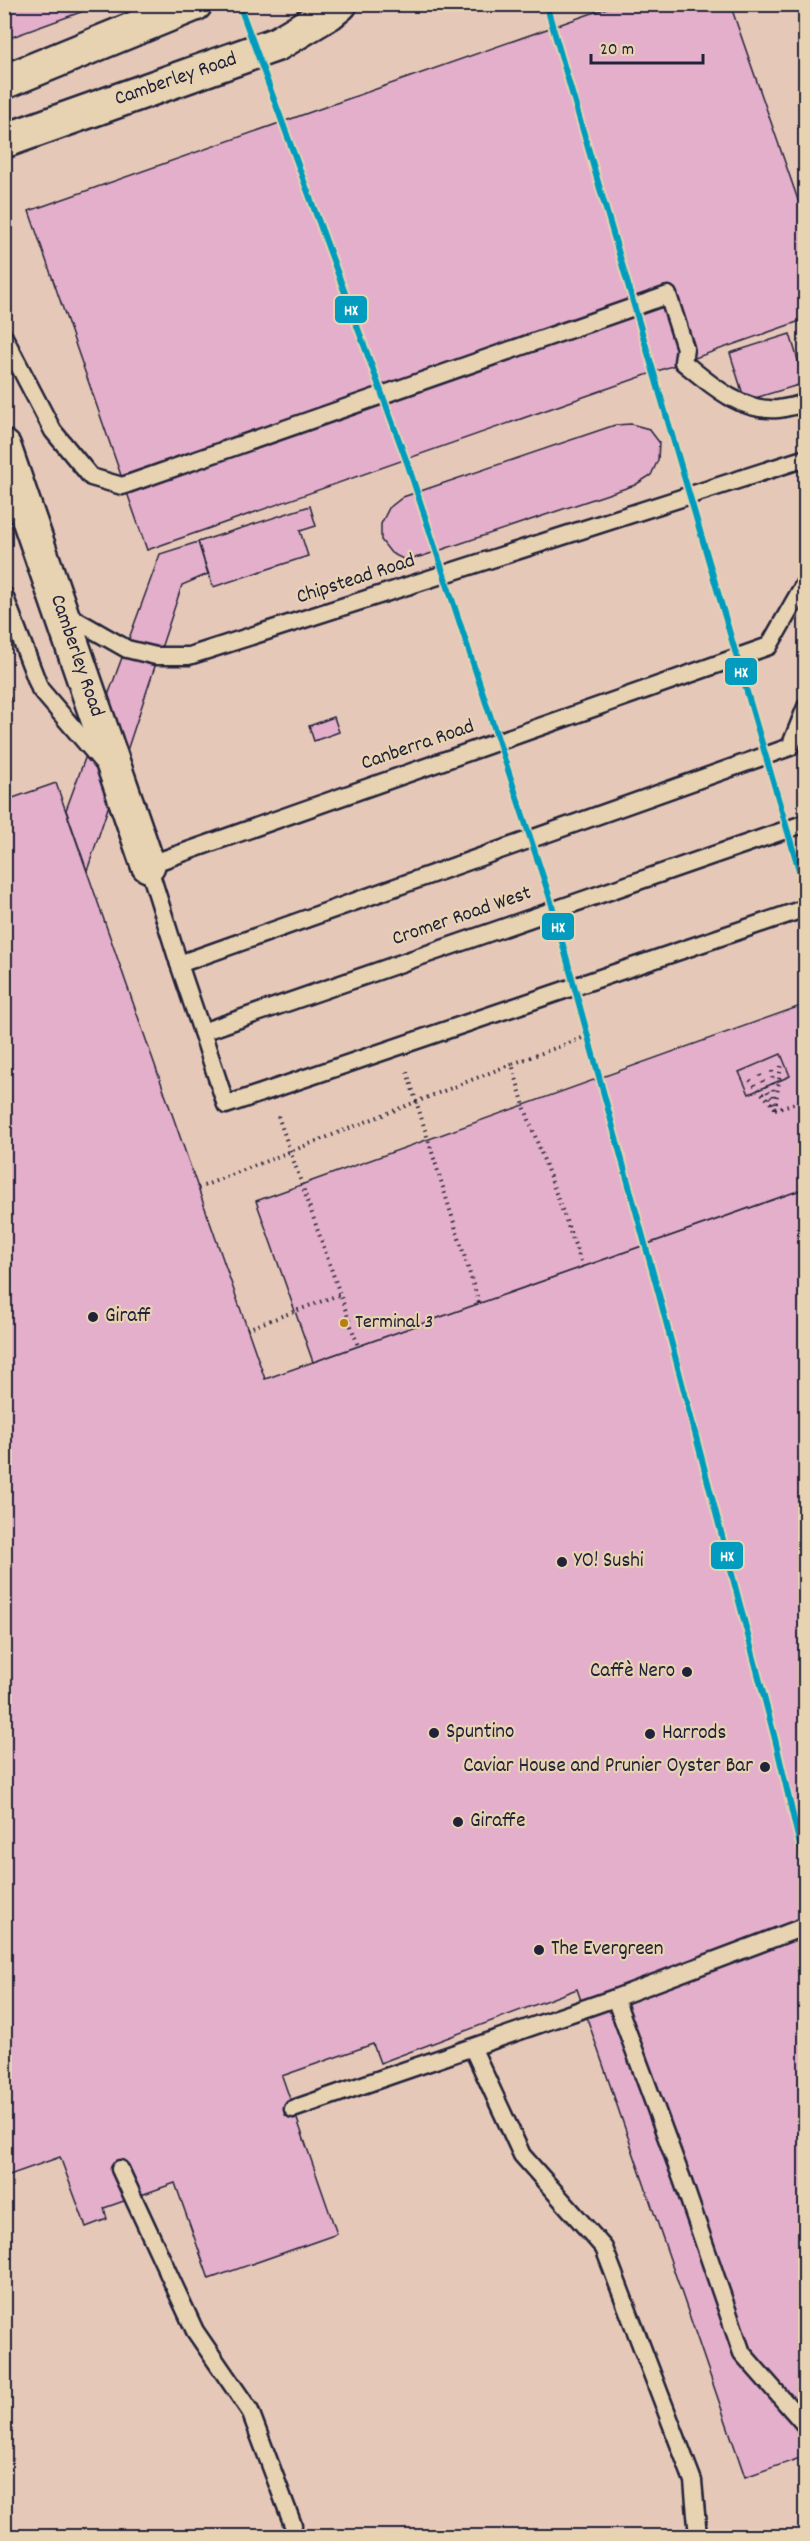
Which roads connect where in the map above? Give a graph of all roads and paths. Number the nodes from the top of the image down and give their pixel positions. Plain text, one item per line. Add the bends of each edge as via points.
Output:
1 (195, 4) edge
2 (340, 4) edge
3 (4, 81) edge
4 (4, 141) edge
5 (4, 337) edge
6 (806, 403) edge
7 (4, 447) edge
8 (806, 458) edge
9 (806, 581) edge
10 (4, 595) edge
11 (61, 611) junction
12 (806, 707) edge
13 (4, 777) edge
14 (118, 781) junction
15 (12, 799) dead end
16 (806, 823) edge
17 (148, 865) junction
18 (806, 908) edge
19 (179, 964) junction
20 (202, 1032) junction
21 (585, 1037) dead end
22 (399, 1046) junction
23 (512, 1064) junction
24 (781, 1066) dead end
25 (772, 1071) dead end
26 (760, 1075) dead end
27 (750, 1080) dead end
28 (269, 1090) junction
29 (416, 1100) junction
30 (806, 1100) edge
31 (775, 1109) junction
32 (290, 1150) junction
33 (198, 1188) dead end
34 (583, 1267) dead end
35 (341, 1294) junction
36 (479, 1303) dead end
37 (247, 1329) dead end
38 (358, 1346) dead end
39 (806, 1926) edge
40 (615, 1998) junction
41 (473, 2049) junction
42 (293, 2109) dead end
43 (120, 2169) dead end
44 (806, 2426) edge
45 (293, 2525) dead end
46 (698, 2536) edge

1 - 3 street
2 - 4 street, Camberley Road via 277,44
5 - 6 lane via 53,431 91,477 122,486 668,295 685,348 683,362 712,386 744,405 777,409
7 - 11 street, Camberley Road
8 - 11 lane, Chipstead Road via 189,656 156,656 127,649
9 - 17 lane, Canberra Road via 769,646
10 - 14 lane via 40,689
11 - 14 street, Camberley Road
12 - 19 lane via 790,747
13 - 15 path
14 - 17 street, Camberley Road
16 - 20 lane, Cromer Road West
17 - 19 lane
18 - 22 lane
19 - 20 lane
20 - 28 lane via 226,1105
21 - 23 path
22 - 28 lane
22 - 29 path
23 - 29 path
23 - 34 path
24 - 31 path
25 - 31 path
26 - 31 path
27 - 31 path
28 - 32 path
29 - 32 path
29 - 36 path
30 - 31 path
32 - 33 path
32 - 35 path
35 - 37 path
35 - 38 path
39 - 40 lane
40 - 41 lane
40 - 44 lane via 742,2353
41 - 42 lane
41 - 46 lane via 522,2155 604,2248 693,2481
43 - 45 lane via 195,2331 250,2411

